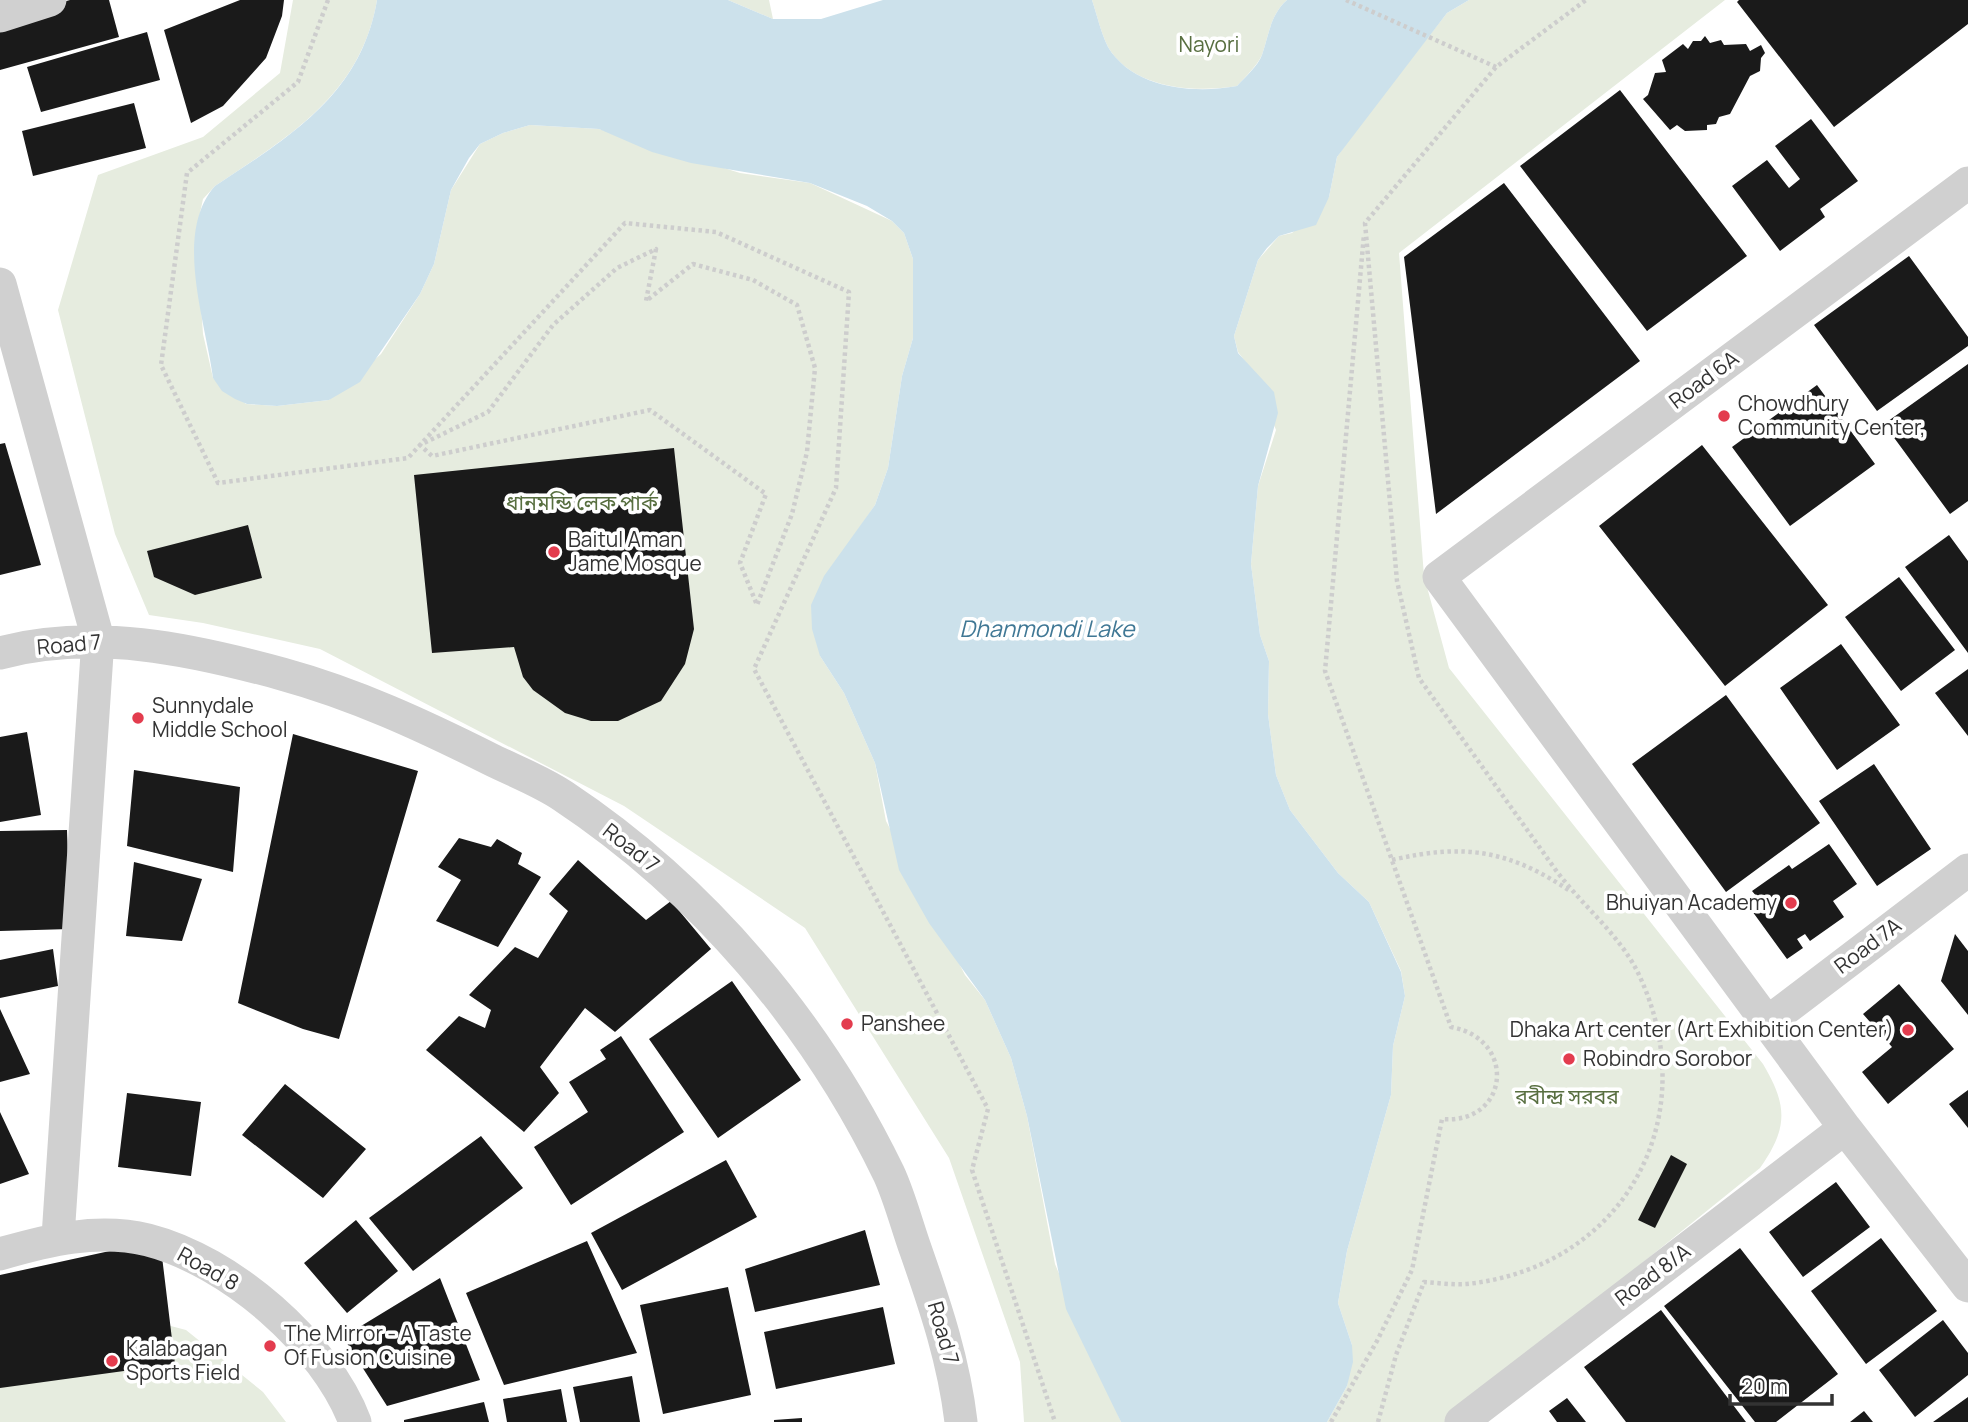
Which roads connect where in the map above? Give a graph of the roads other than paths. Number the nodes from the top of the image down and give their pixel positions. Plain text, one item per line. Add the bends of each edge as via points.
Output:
1 (50, 0) edge
2 (0, 16) edge
3 (1968, 183) edge
4 (0, 284) edge
5 (98, 639) junction
6 (0, 653) edge
7 (1968, 870) edge
8 (1768, 1023) junction
9 (1845, 1128) junction
10 (58, 1237) junction
11 (0, 1254) edge
12 (1968, 1286) edge
13 (355, 1422) edge
14 (961, 1422) edge
15 (1461, 1422) edge

1 - 2 street
3 - 8 street, Road 6A via 1439,577
4 - 5 street
5 - 6 street, Road 7
5 - 10 street
5 - 14 street, Road 7 via 247,664 328,687 402,716 561,794 676,883 757,970 808,1035 890,1176 942,1324
7 - 8 street, Road 7A
8 - 9 street
9 - 12 street
9 - 15 street, Road 8/A
10 - 11 street, Road 8
10 - 13 street, Road 8 via 147,1240 193,1256 239,1284 317,1355

